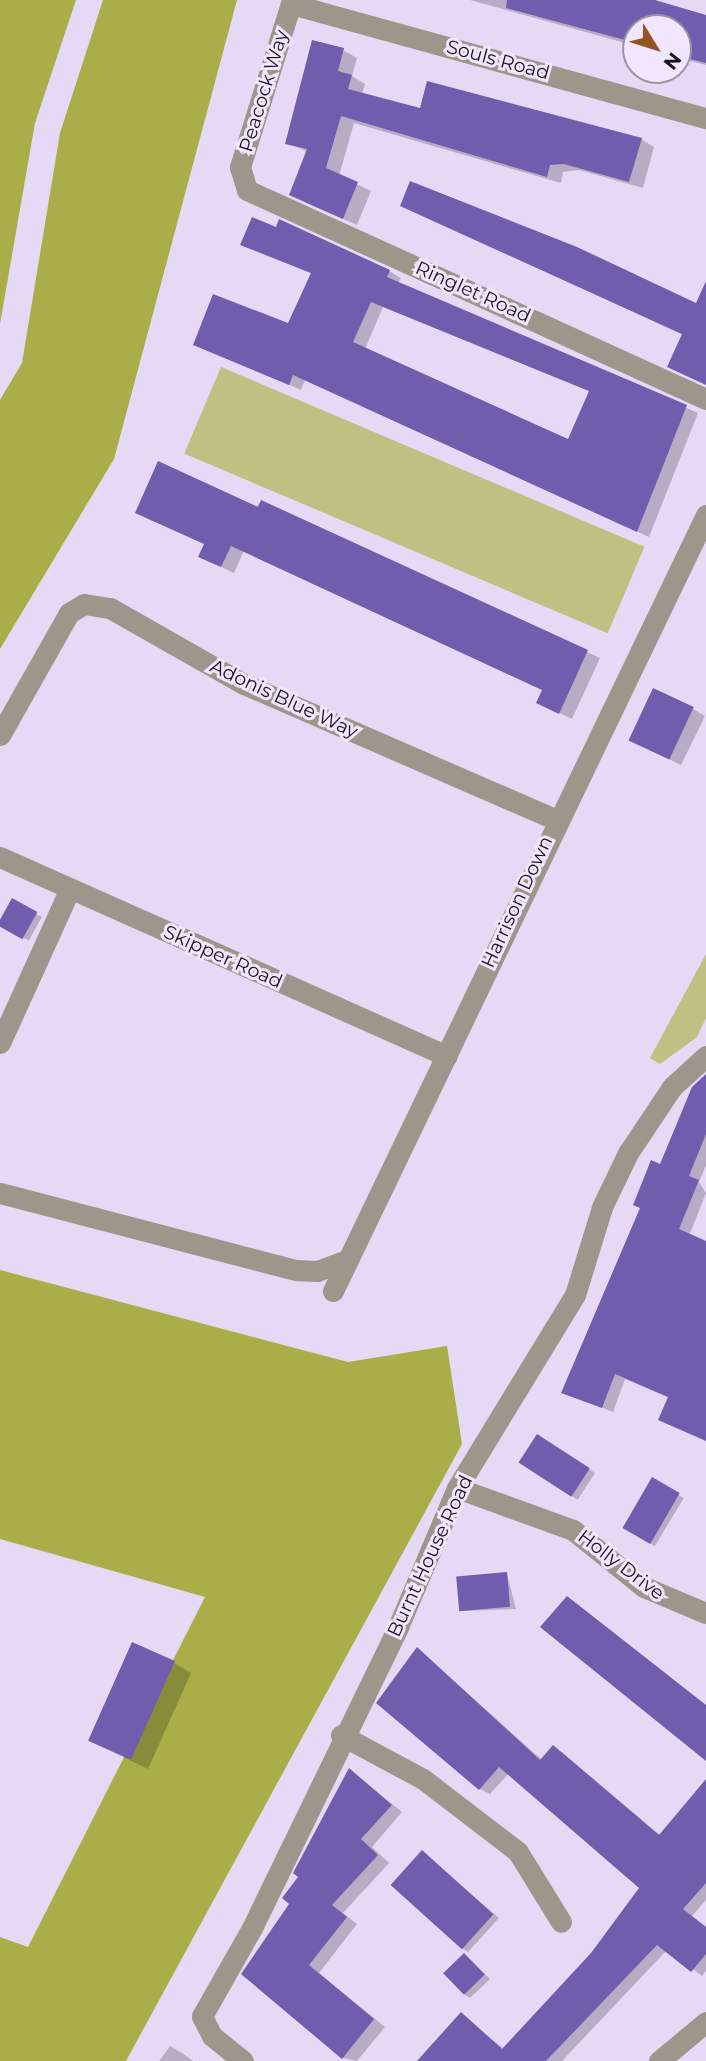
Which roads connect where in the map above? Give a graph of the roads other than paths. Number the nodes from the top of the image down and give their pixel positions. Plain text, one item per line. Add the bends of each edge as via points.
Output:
1 (291, 2) edge
2 (706, 118) edge
3 (242, 183) joint
4 (706, 398) edge
5 (706, 515) edge
6 (0, 735) edge
7 (555, 819) junction
8 (0, 857) edge
9 (70, 889) junction
10 (0, 1043) edge
11 (447, 1056) junction
12 (706, 1056) edge
13 (0, 1193) edge
14 (348, 1259) junction
15 (333, 1291) dead end
16 (457, 1488) junction
17 (706, 1613) edge
18 (341, 1735) junction
19 (561, 1922) dead end
20 (706, 2022) edge
21 (243, 2061) edge
22 (659, 2061) edge

1 - 2 street, Souls Road
1 - 3 street, Peacock Way via 240,167
3 - 4 street, Ringlet Road
5 - 7 street, Harrison Down
6 - 7 street, Adonis Blue Way via 69,613 84,604 110,608 244,684
7 - 11 street, Harrison Down
8 - 9 street, Skipper Road
9 - 10 street
9 - 11 street, Skipper Road
11 - 14 street, Harrison Down
12 - 16 street, Burnt House Road via 672,1087 628,1153 557,1332
13 - 14 street via 296,1270 317,1271
14 - 15 street, Harrison Down
16 - 17 street, Holly Drive via 573,1530 644,1587
16 - 18 street, Burnt House Road via 398,1627
18 - 19 street via 423,1779 518,1852
18 - 21 street, Burnt House Road via 252,1928 202,2016 212,2036
20 - 22 street

